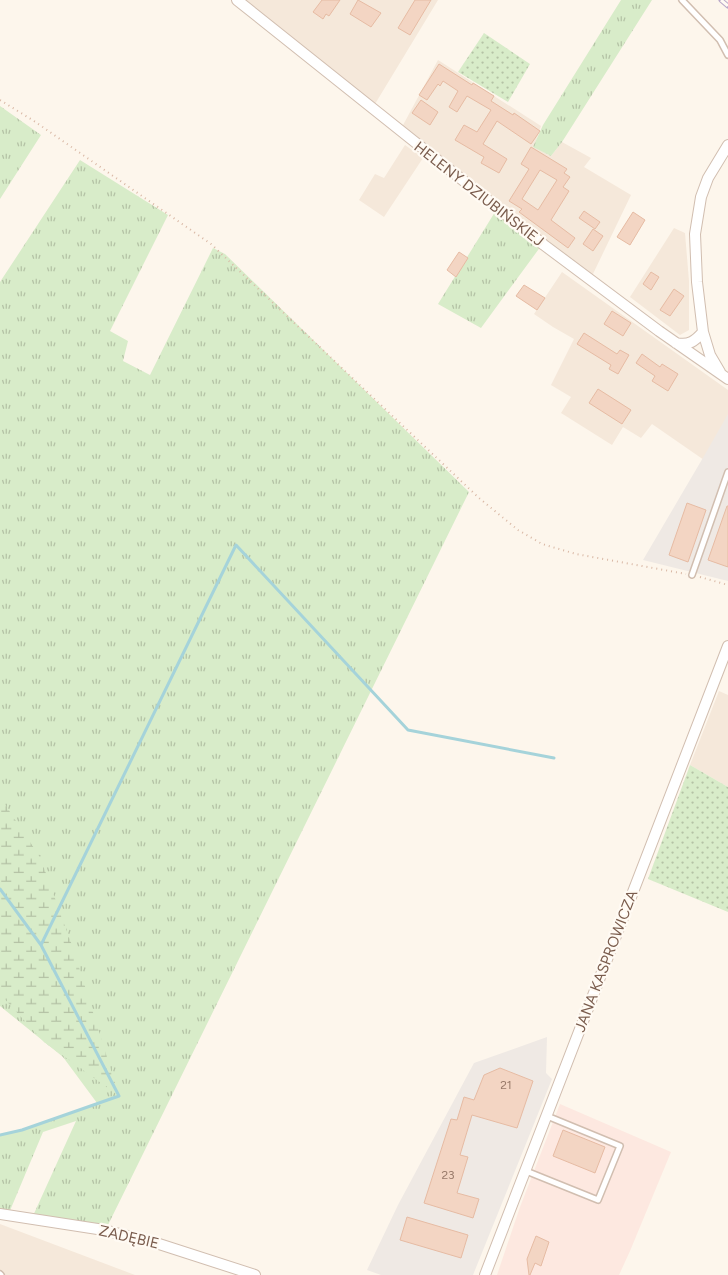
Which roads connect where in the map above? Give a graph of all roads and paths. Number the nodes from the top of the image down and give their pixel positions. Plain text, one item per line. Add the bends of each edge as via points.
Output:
1 (237, 0) edge
2 (682, 0) edge
3 (728, 55) edge
4 (0, 100) edge
5 (728, 145) edge
6 (703, 332) junction
7 (676, 343) junction
8 (724, 376) edge
9 (728, 472) edge
10 (692, 575) junction
11 (728, 585) edge
12 (728, 646) edge
13 (547, 1116) junction
14 (526, 1170) junction
15 (0, 1214) edge
16 (256, 1275) edge
17 (485, 1275) edge

1 - 7 street, HELENY DZIUBIŃSKIEJ via 510,219
2 - 3 lane via 720,40
4 - 10 path via 211,244 479,498 518,530 542,544 576,554
5 - 6 street via 708,178 697,214 695,255
6 - 7 street via 691,343
6 - 8 street via 710,355
7 - 8 street, HELENY DZIUBIŃSKIEJ
9 - 10 lane
10 - 11 path
12 - 13 street, JANA KASPROWICZA
13 - 14 street, JANA KASPROWICZA
13 - 14 lane via 620,1146 598,1200
14 - 17 street, JANA KASPROWICZA
15 - 16 street, ZADĘBIE via 113,1232

